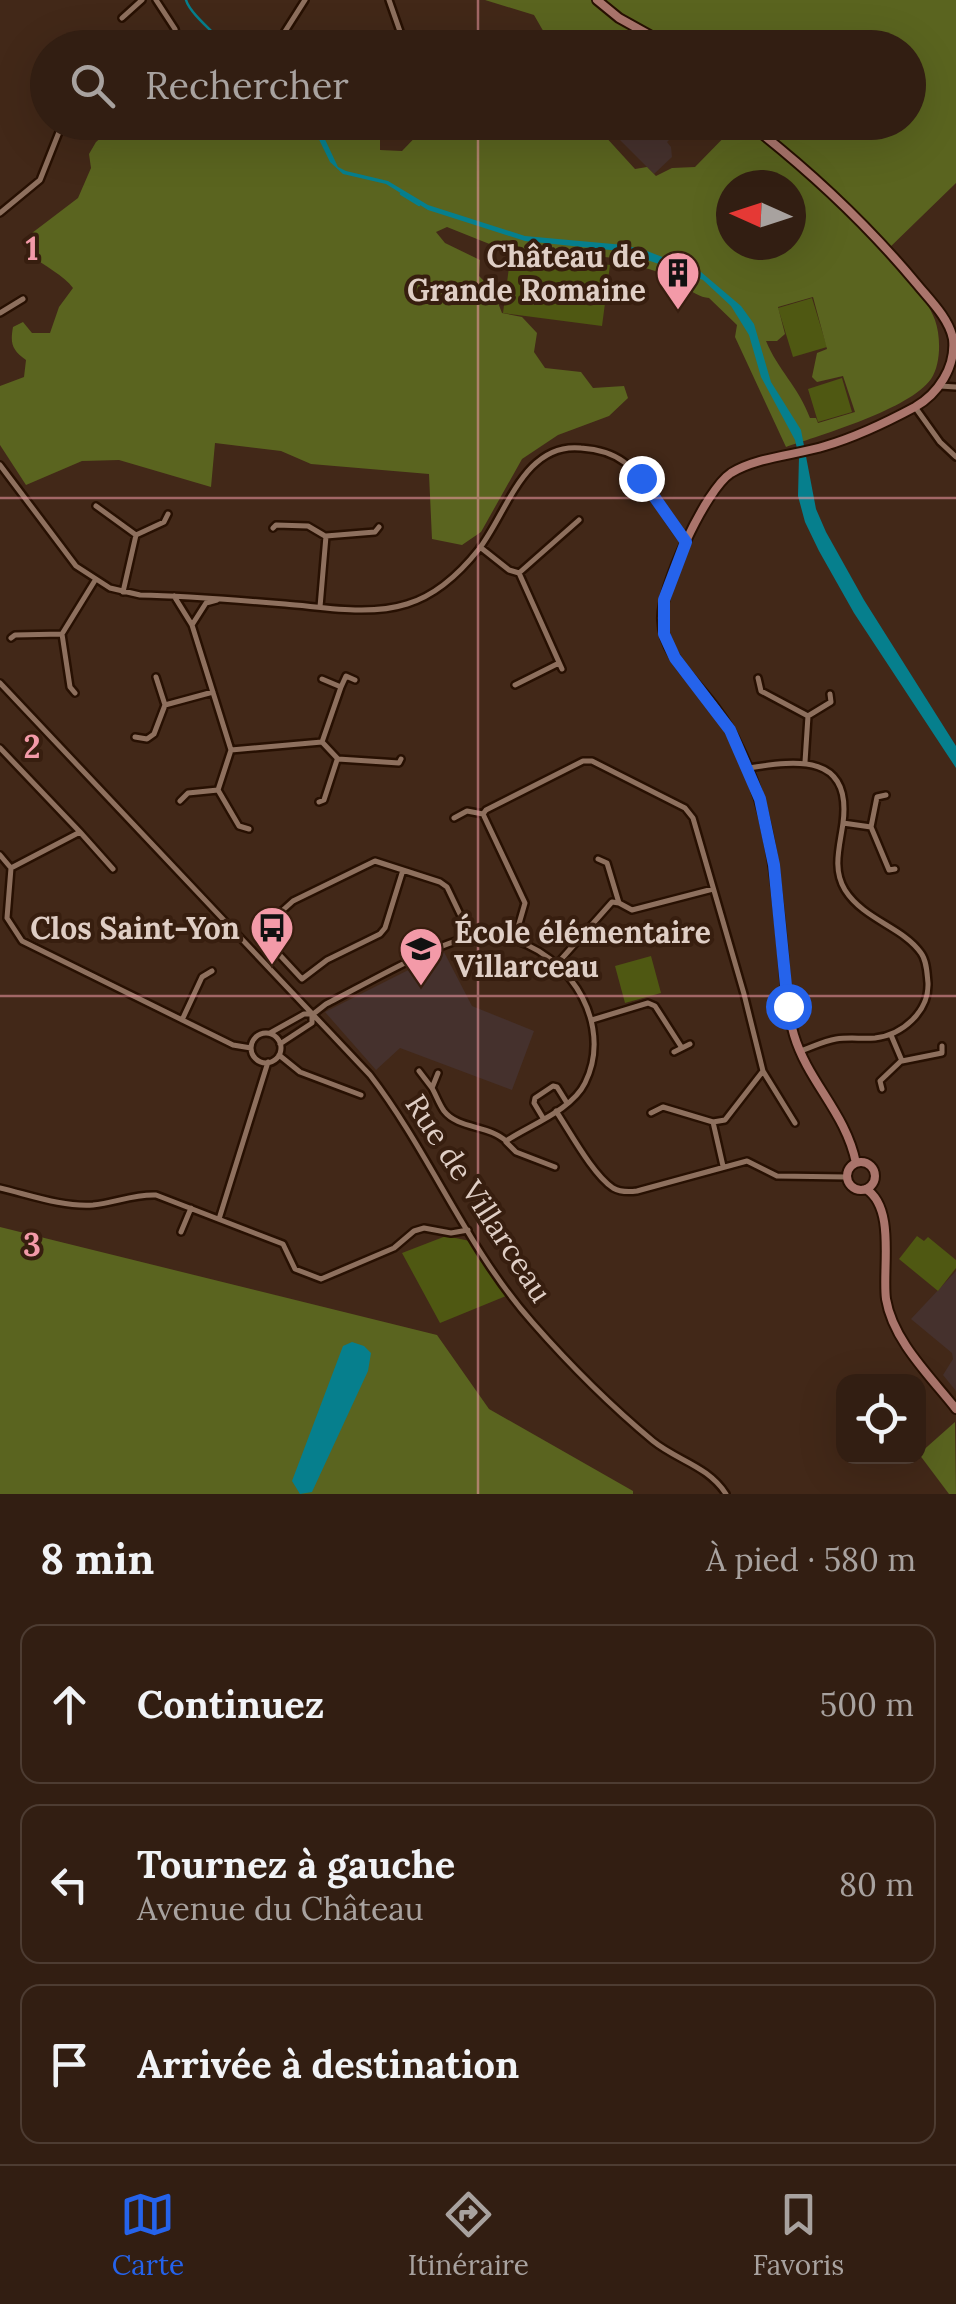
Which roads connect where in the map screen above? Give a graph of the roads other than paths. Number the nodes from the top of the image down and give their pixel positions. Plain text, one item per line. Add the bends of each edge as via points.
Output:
1 (142, 0) edge
2 (156, 0) edge
3 (305, 0) edge
4 (389, 0) edge
5 (597, 0) edge
6 (122, 18) dead end
7 (173, 30) edge
8 (285, 30) edge
9 (399, 30) edge
10 (639, 30) edge
11 (57, 140) edge
12 (769, 140) edge
13 (0, 213) edge
14 (23, 299) dead end
15 (0, 313) edge
16 (955, 340) edge
17 (940, 386) junction
18 (956, 387) edge
19 (914, 407) junction
20 (956, 457) edge
21 (2, 471) edge
22 (96, 506) dead end
23 (168, 514) dead end
24 (579, 520) dead end
25 (379, 527) dead end
26 (273, 528) dead end
27 (136, 535) junction
28 (326, 536) junction
29 (686, 542) junction
30 (480, 547) junction
31 (519, 573) junction
32 (95, 581) junction
33 (123, 592) junction
34 (174, 596) junction
35 (223, 598) junction
36 (320, 607) junction
37 (192, 625) junction
38 (62, 634) junction
39 (11, 638) dead end
40 (156, 677) dead end
41 (758, 678) dead end
42 (322, 679) dead end
43 (356, 680) dead end
44 (0, 683) edge
45 (515, 685) dead end
46 (341, 687) junction
47 (212, 692) junction
48 (74, 693) dead end
49 (830, 694) dead end
50 (165, 705) junction
51 (808, 716) junction
52 (135, 737) dead end
53 (322, 742) junction
54 (0, 748) edge
55 (231, 750) junction
56 (338, 759) junction
57 (401, 759) dead end
58 (805, 762) junction
59 (749, 768) junction
60 (218, 790) junction
61 (886, 795) dead end
62 (180, 802) dead end
63 (319, 802) dead end
64 (483, 814) junction
65 (454, 818) dead end
66 (843, 822) junction
67 (871, 827) junction
68 (249, 829) dead end
69 (80, 832) junction
70 (0, 854) edge
71 (598, 858) dead end
72 (11, 868) junction
73 (113, 869) dead end
74 (896, 869) dead end
75 (403, 870) junction
76 (714, 889) junction
77 (618, 902) junction
78 (471, 937) junction
79 (514, 941) junction
80 (557, 964) junction
81 (212, 970) dead end
82 (312, 1014) junction
83 (182, 1020) junction
84 (592, 1020) junction
85 (270, 1033) junction
86 (891, 1034) junction
87 (280, 1044) junction
88 (690, 1044) dead end
89 (942, 1046) dead end
90 (251, 1048) junction
91 (682, 1048) junction
92 (674, 1052) dead end
93 (800, 1052) junction
94 (278, 1055) junction
95 (902, 1061) junction
96 (268, 1062) junction
97 (763, 1071) junction
98 (419, 1072) dead end
99 (438, 1073) dead end
100 (432, 1088) junction
101 (882, 1088) dead end
102 (361, 1094) dead end
103 (567, 1104) junction
104 (556, 1112) junction
105 (651, 1113) dead end
106 (543, 1118) junction
107 (712, 1122) junction
108 (795, 1123) dead end
109 (506, 1141) junction
110 (856, 1163) junction
111 (723, 1166) junction
112 (556, 1167) dead end
113 (848, 1177) junction
114 (0, 1188) edge
115 (866, 1189) junction
116 (191, 1208) junction
117 (219, 1219) junction
118 (468, 1230) junction
119 (182, 1232) dead end
120 (956, 1409) edge
121 (726, 1494) edge

1 - 6 street
2 - 7 street
3 - 8 street
4 - 9 street
5 - 10 street
11 - 13 street via 40,180
12 - 16 street via 890,252
14 - 15 street
16 - 17 street
17 - 18 street
17 - 19 street
19 - 20 street
19 - 29 street via 854,435 738,469 714,491
21 - 32 street
22 - 27 street
23 - 27 street
24 - 31 street
25 - 28 street
26 - 28 street via 308,526
27 - 33 street
28 - 36 street
29 - 30 street via 625,463 574,447 540,458 528,470
29 - 59 street via 664,600 664,634
30 - 31 street
30 - 36 street via 442,587 406,605
31 - 45 street via 561,666
32 - 33 street
32 - 38 street
33 - 34 street
34 - 35 street
34 - 37 street
35 - 36 street
35 - 37 street via 206,604
37 - 47 street
38 - 39 street
38 - 48 street
40 - 50 street
41 - 51 street via 761,691
42 - 46 street
43 - 46 street via 346,676
44 - 82 street, Rue de Villarceau
46 - 53 street
47 - 50 street
47 - 55 street
49 - 51 street via 831,702
50 - 52 street via 154,734
51 - 58 street
53 - 55 street
53 - 56 street
54 - 69 street
55 - 60 street
56 - 57 street
56 - 63 street
58 - 59 street
58 - 66 street via 836,778
59 - 93 street via 771,846 788,1006
60 - 62 street via 188,794
60 - 68 street via 239,826
61 - 67 street via 877,797
64 - 65 street
64 - 76 street via 592,761 685,808
64 - 79 street via 525,903
66 - 67 street
66 - 86 street via 841,883 856,905 921,953 926,966 922,1007
67 - 74 street via 889,870
69 - 72 street
69 - 73 street
70 - 72 street
71 - 77 street via 607,862
72 - 83 street via 8,918 22,941
75 - 75 street via 371,862 293,901 262,930 263,937 302,979 380,934
75 - 78 street via 447,887
76 - 77 street via 632,910
76 - 97 street
77 - 80 street
78 - 79 street
78 - 82 street
79 - 80 street
80 - 84 street
81 - 83 street
82 - 85 street
82 - 87 street via 312,1023
82 - 118 street, Rue de Villarceau via 391,1102
83 - 90 street
84 - 91 street via 655,1006
84 - 103 street via 592,1062
85 - 87 street
85 - 90 street via 257,1036
86 - 93 street via 835,1039
86 - 95 street
87 - 94 street
88 - 91 street
89 - 95 street via 942,1053
90 - 96 street
91 - 92 street
93 - 110 street via 846,1126
94 - 96 street
94 - 102 street via 300,1072
95 - 101 street via 880,1080
96 - 117 street
97 - 107 street via 724,1120
97 - 108 street
98 - 100 street
99 - 100 street
100 - 109 street via 453,1120
103 - 104 street
103 - 106 street via 553,1086 534,1103
104 - 106 street
104 - 111 street via 602,1177 624,1192
105 - 107 street via 662,1107
106 - 109 street
107 - 111 street
109 - 112 street via 516,1152
110 - 113 street
110 - 115 street via 873,1169
111 - 113 street via 747,1161 777,1176
113 - 115 street via 854,1188
114 - 116 street via 67,1204 156,1195
115 - 120 street via 884,1224 886,1298 896,1327
116 - 117 street
116 - 119 street
117 - 118 street via 284,1244 295,1268 321,1280 424,1228
118 - 121 street, Rue de Villarceau via 533,1324 654,1441 702,1468

